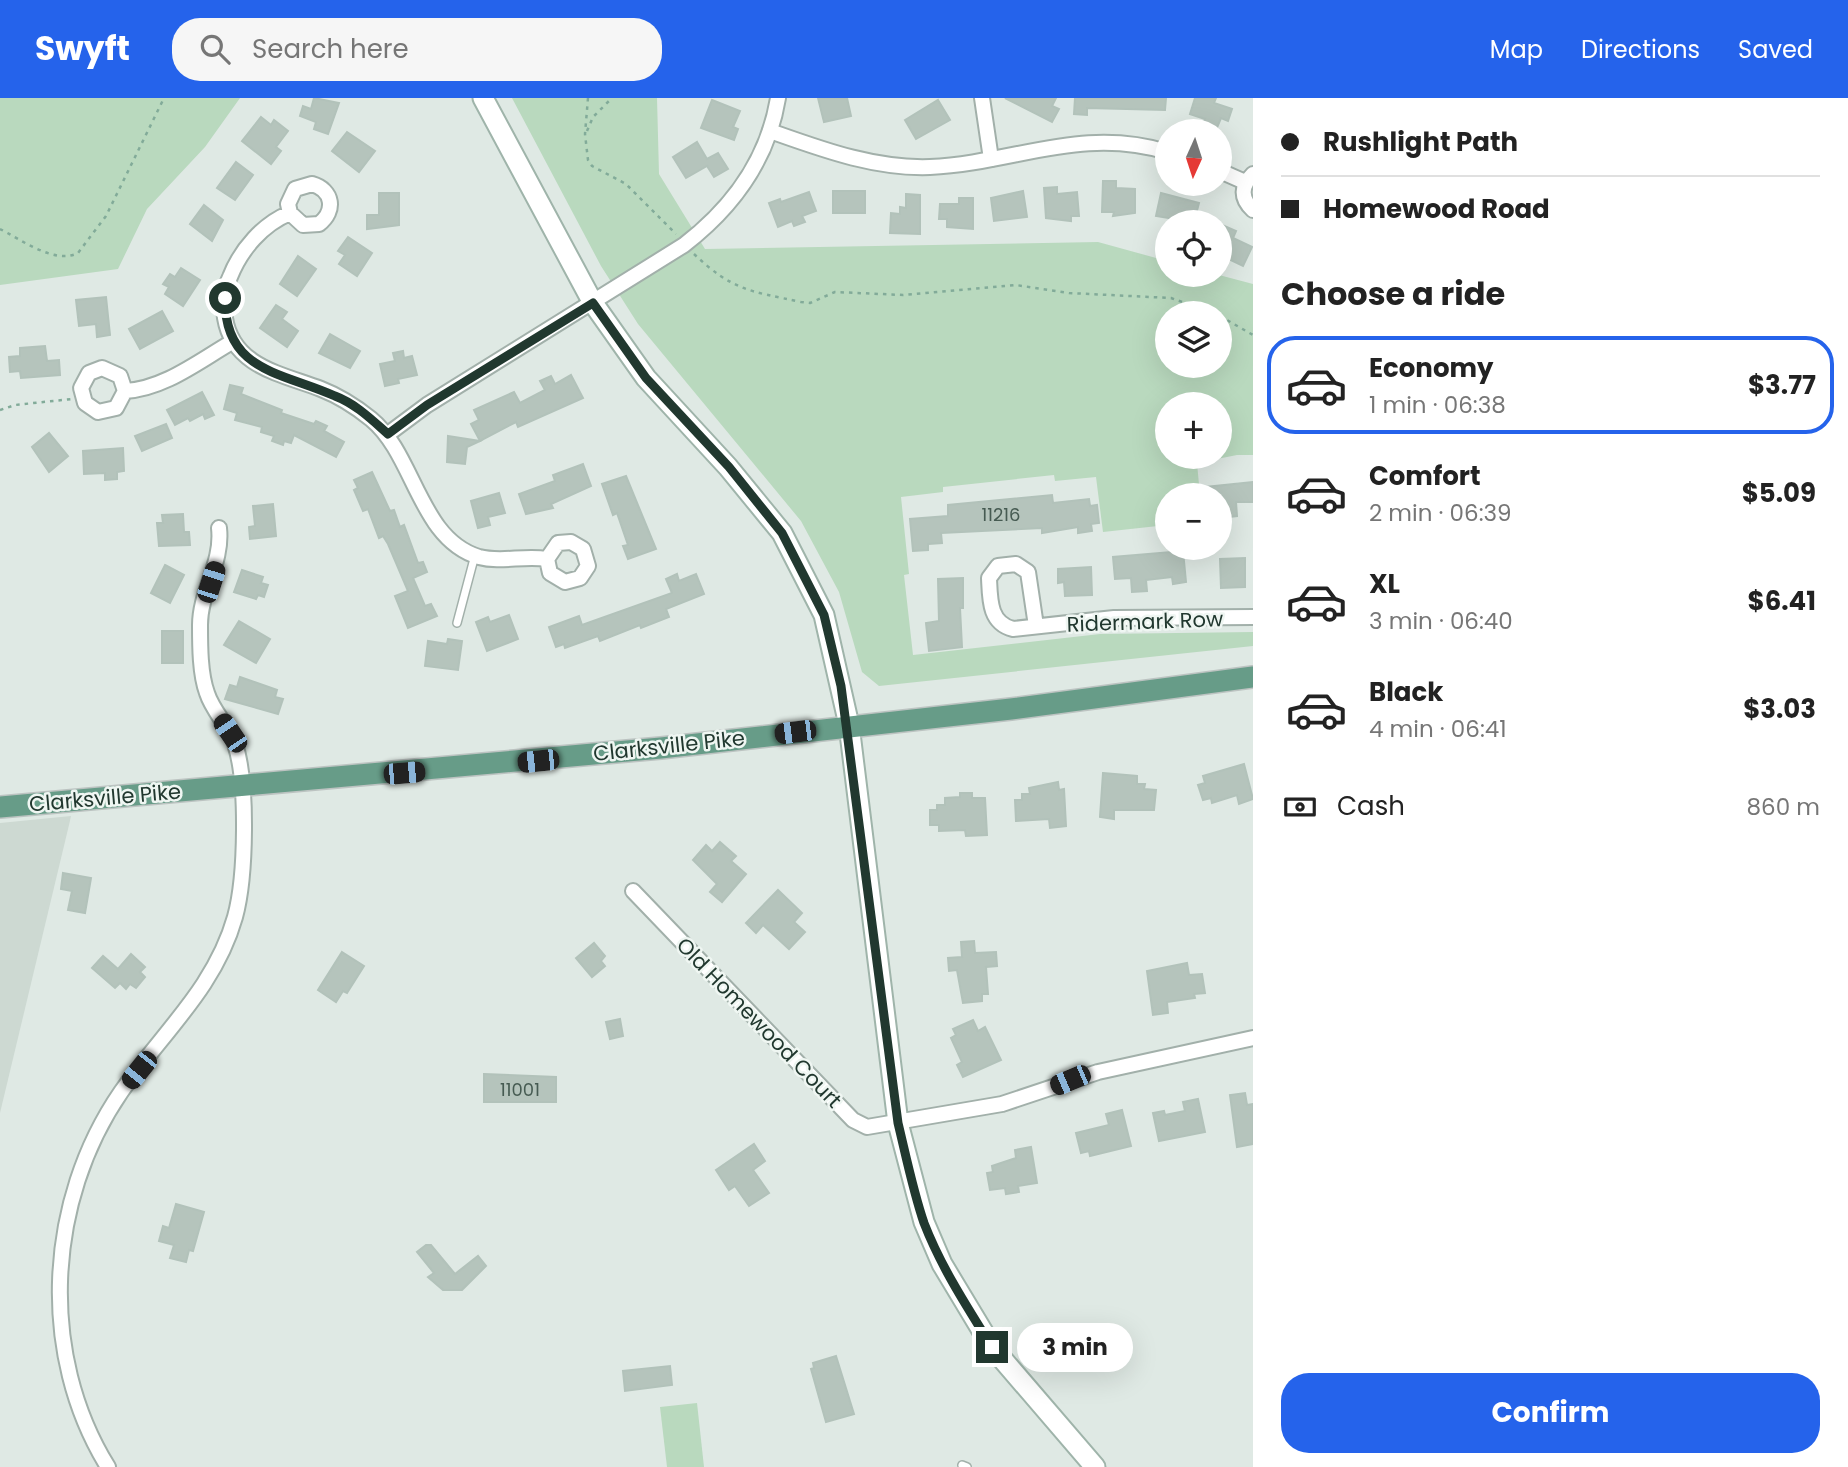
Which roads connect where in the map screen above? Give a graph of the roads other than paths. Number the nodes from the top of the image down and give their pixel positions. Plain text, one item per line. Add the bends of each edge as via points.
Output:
1 (483, 98) edge
2 (778, 98) edge
3 (982, 98) edge
4 (770, 131) junction
5 (1155, 150) edge
6 (991, 159) junction
7 (1249, 178) edge
8 (1253, 210) edge
9 (290, 213) dead end
10 (593, 303) junction
11 (232, 342) junction
12 (125, 391) junction
13 (388, 434) junction
14 (219, 528) dead end
15 (475, 555) junction
16 (547, 559) dead end
17 (1253, 617) edge
18 (457, 623) dead end
19 (1037, 626) junction
20 (1253, 677) edge
21 (849, 725) junction
22 (240, 787) junction
23 (0, 807) edge
24 (633, 891) dead end
25 (1253, 1038) edge
26 (898, 1123) junction
27 (108, 1467) edge
28 (1095, 1467) edge

1 - 10 street
2 - 4 street
3 - 6 street
4 - 6 street via 878,163 929,167
4 - 10 street via 737,195 704,230
5 - 6 street via 1119,142 1080,142
7 - 8 street via 1244,198
9 - 11 street via 262,229 227,282 224,313
10 - 13 street
10 - 21 street via 646,378 729,467 782,533 824,615
11 - 12 street via 157,385
11 - 13 street via 253,363 339,397
12 - 12 street via 120,376 102,368 84,379 81,396 91,409 108,411 121,402
13 - 15 street via 438,527 451,542
14 - 22 street via 220,551 201,612 201,636 207,694 235,744
15 - 16 street via 493,560
15 - 18 lane
17 - 19 street, Ridermark Row via 1114,618
19 - 19 street, Ridermark Row via 1028,572 1016,564 998,566 989,578 993,615 1004,627
20 - 21 main road, Clarksville Pike
21 - 22 main road, Clarksville Pike via 514,763
21 - 26 street
22 - 23 main road, Clarksville Pike
22 - 27 street via 242,889 225,947 190,1008 104,1117 69,1210 60,1275 64,1342 83,1415
24 - 26 street, Old Homewood Court via 853,1120 867,1127
25 - 26 street, Old Homewood Court via 1098,1072 1002,1104
26 - 28 street via 924,1222 960,1296 992,1347

